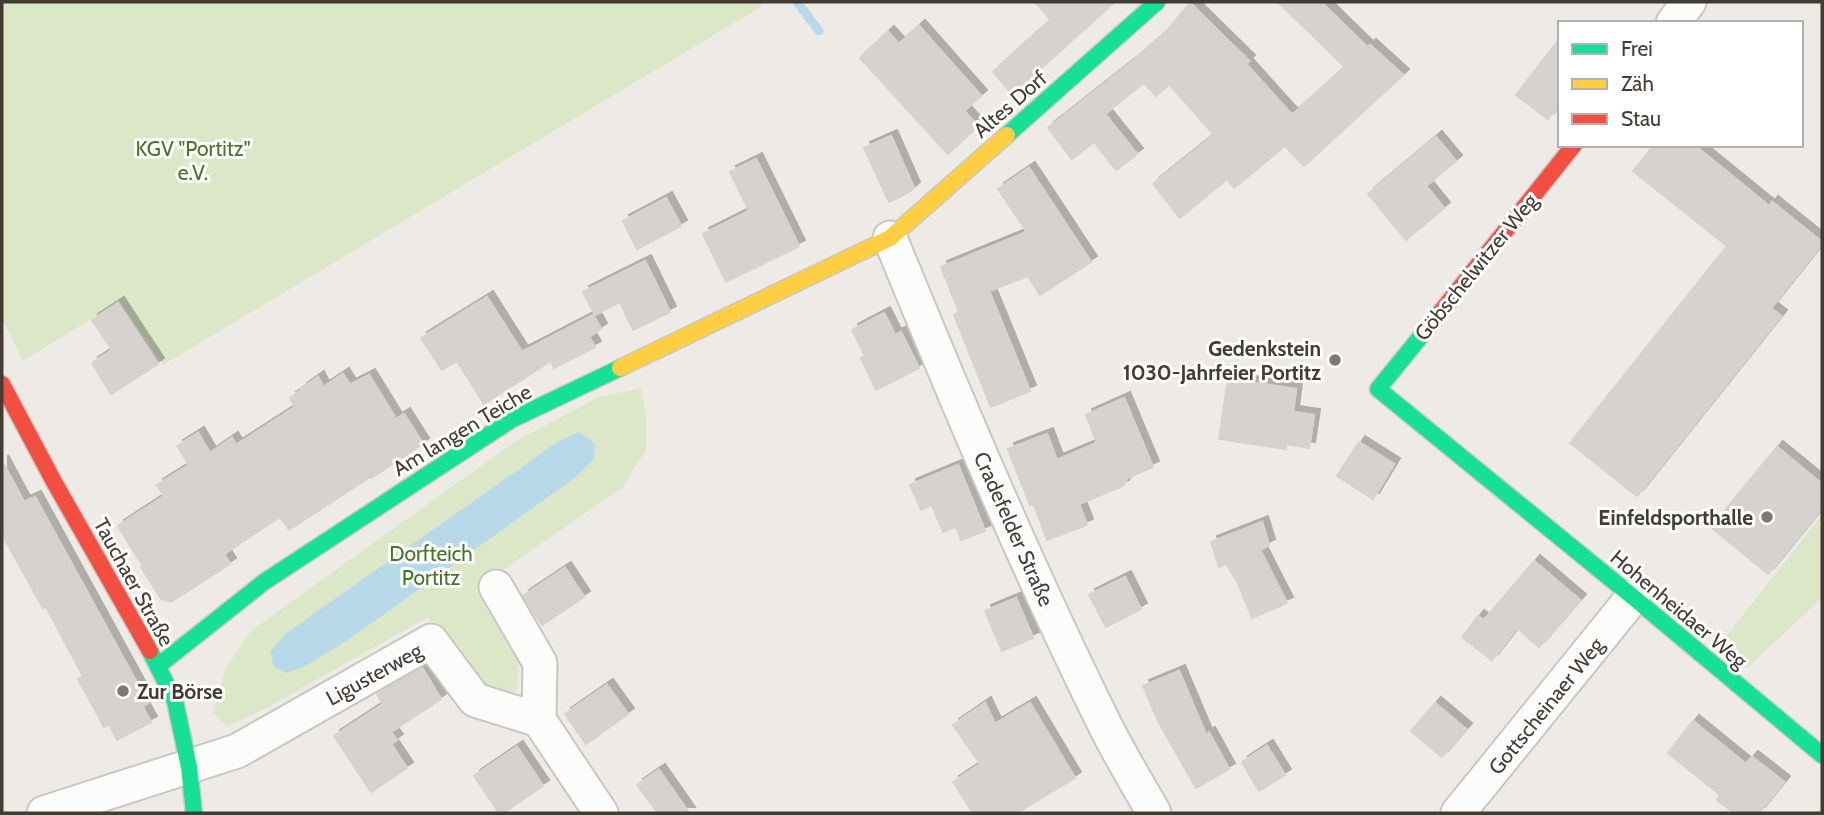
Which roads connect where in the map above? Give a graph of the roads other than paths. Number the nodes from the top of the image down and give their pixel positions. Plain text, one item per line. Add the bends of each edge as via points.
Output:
1 (1157, 2) edge
2 (1689, 2) edge
3 (1675, 21) edge
4 (1572, 147) edge
5 (890, 238) junction
6 (2, 384) edge
7 (1378, 389) joint
8 (496, 587) dead end
9 (1633, 597) junction
10 (158, 666) junction
11 (539, 720) junction
12 (1822, 755) edge
13 (189, 767) junction
14 (44, 813) edge
15 (194, 813) edge
16 (601, 813) edge
17 (1154, 813) edge
18 (1458, 813) edge

1 - 5 street, Altes Dorf
2 - 3 street
4 - 7 street, Göbschelwitzer Weg
5 - 10 street, Am langen Teiche via 512,420 264,582
5 - 17 street, Cradefelder Straße via 1051,611 1101,717
6 - 10 street, Tauchaer Straße
7 - 9 street, Hohenheidaer Weg
8 - 11 street via 540,663
9 - 12 street, Hohenheidaer Weg
9 - 18 street, Gottscheinaer Weg
10 - 13 street, Tauchaer Straße via 175,701
11 - 13 street, Ligusterweg via 475,700 431,641 237,751
11 - 16 street
13 - 14 street
13 - 15 street, Tauchaer Straße

